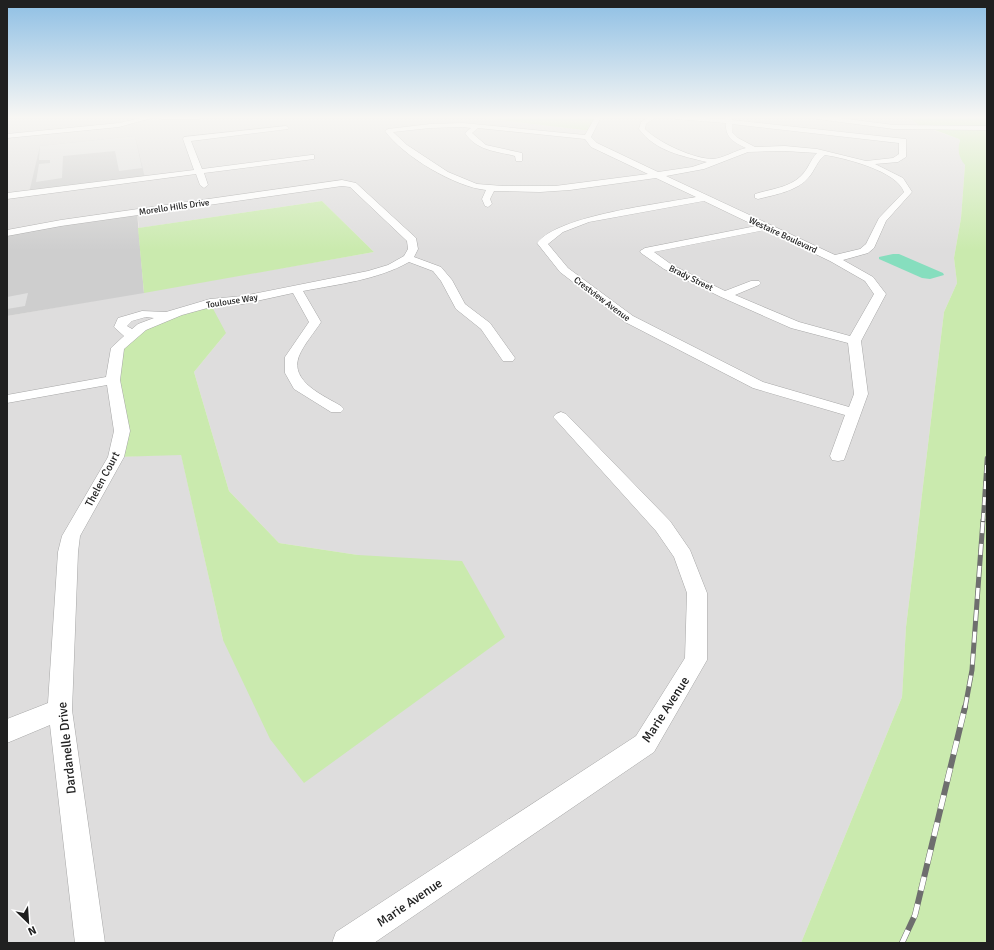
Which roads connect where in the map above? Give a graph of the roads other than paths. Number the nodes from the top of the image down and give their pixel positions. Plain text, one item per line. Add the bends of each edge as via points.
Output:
1 (195, 161) edge
2 (279, 161) edge
3 (427, 161) edge
4 (628, 161) edge
5 (813, 161) edge
6 (859, 161) edge
7 (882, 161) edge
8 (713, 162) edge
9 (866, 163) junction
10 (199, 172) junction
11 (655, 174) junction
12 (204, 185) dead end
13 (491, 189) junction
14 (7, 196) edge
15 (758, 196) dead end
16 (705, 198) junction
17 (488, 204) dead end
18 (764, 226) junction
19 (7, 233) edge
20 (408, 258) junction
21 (834, 259) junction
22 (755, 283) dead end
23 (296, 288) junction
24 (725, 295) junction
25 (168, 316) junction
26 (132, 335) junction
27 (854, 341) junction
28 (508, 358) dead end
29 (113, 380) junction
30 (7, 399) edge
31 (336, 409) dead end
32 (854, 413) junction
33 (561, 417) dead end
34 (838, 456) dead end
35 (68, 552) joint
36 (60, 710) junction
37 (7, 731) edge
38 (90, 943) edge
39 (347, 943) edge

1 - 10 street
2 - 10 street
3 - 13 street via 460,182
4 - 11 street, Westaire Boulevard
5 - 15 street via 804,177 791,186
6 - 9 street
7 - 9 street
8 - 11 street via 701,167
9 - 21 street via 900,179 908,192 882,220 870,246 864,251
10 - 12 street
10 - 14 street
11 - 13 street via 567,189
11 - 16 street, Westaire Boulevard
13 - 17 street via 486,199
16 - 18 street, Westaire Boulevard
16 - 32 street, Crestview Avenue via 587,220 560,230 542,243 564,270 629,319 758,385
18 - 21 street, Westaire Boulevard
18 - 24 street, Brady Street via 645,252 668,267
19 - 20 street, Morello Hills Drive via 342,183 353,185 412,240 413,249
20 - 23 street, Toulouse Way via 392,267 370,274
20 - 28 street via 437,269 460,306 486,326
21 - 27 street, Westaire Boulevard via 869,279 880,294
22 - 24 street
23 - 25 street, Toulouse Way via 243,300 210,303
23 - 31 street via 315,322 292,357 292,373 299,386
24 - 27 street, Brady Street via 795,326
25 - 26 street, Toulouse Way via 142,326
25 - 26 street via 151,313 135,315 122,321 120,327
26 - 29 street, Toulouse Way via 118,348
27 - 32 street via 861,394
29 - 30 street
29 - 35 street, Thelen Court via 122,431 121,441 116,457 71,536
32 - 34 street
33 - 39 street, Marie Avenue via 663,526 683,555 697,593 696,660 645,744
35 - 36 street, Dardanelle Drive
36 - 37 street
36 - 38 street, Dardanelle Drive

